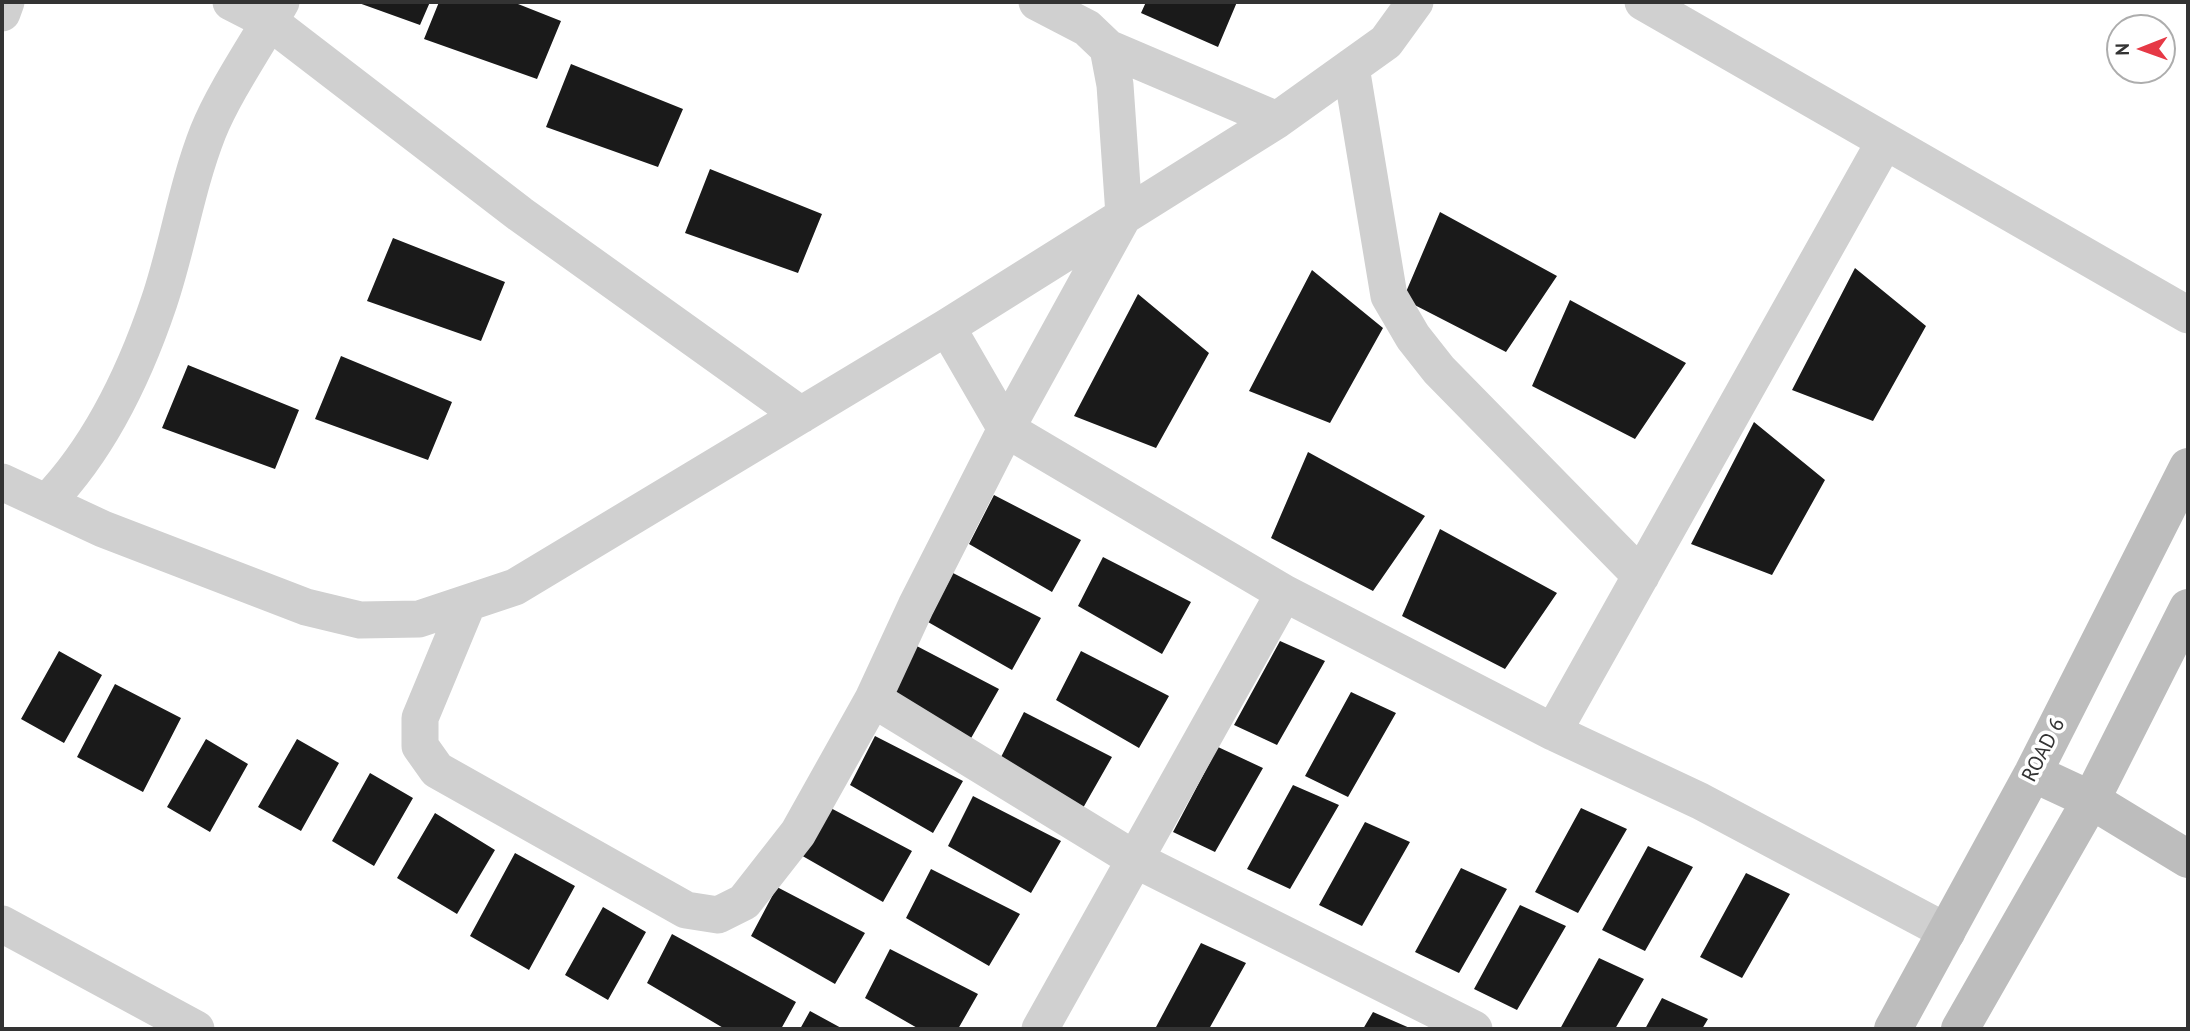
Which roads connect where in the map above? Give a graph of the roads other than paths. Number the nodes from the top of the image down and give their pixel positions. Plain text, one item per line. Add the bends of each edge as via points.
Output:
1 (6, 2) edge
2 (231, 2) edge
3 (1037, 2) edge
4 (1415, 2) edge
5 (1643, 2) edge
6 (276, 12) edge
7 (2, 13) edge
8 (1108, 48) junction
9 (1351, 67) junction
10 (1277, 120) junction
11 (1885, 141) junction
12 (1125, 215) junction
13 (2188, 315) edge
14 (947, 327) junction
15 (801, 415) junction
16 (1006, 429) junction
17 (2188, 467) edge
18 (2, 482) edge
19 (48, 501) junction
20 (1641, 576) junction
21 (1284, 593) junction
22 (467, 605) junction
23 (2188, 608) edge
24 (873, 699) junction
25 (1553, 732) junction
26 (2033, 773) junction
27 (2091, 800) junction
28 (2188, 859) edge
29 (1136, 860) junction
30 (2, 925) edge
31 (1947, 932) junction
32 (196, 1029) edge
33 (1040, 1029) edge
34 (1474, 1029) edge
35 (1893, 1029) edge
36 (1960, 1029) edge

1 - 7 street
2 - 6 street
3 - 8 street via 1087,28
4 - 9 street via 1386,42
5 - 11 street
6 - 15 street via 520,214
6 - 19 street via 209,130 159,301 124,384 101,433 72,476
8 - 10 street
8 - 12 street
9 - 10 street
9 - 20 street via 1389,296 1439,370
10 - 12 street
11 - 13 street
11 - 20 street
12 - 14 street
12 - 16 street
14 - 15 street
14 - 16 street
15 - 22 street via 515,587
16 - 21 street
16 - 24 street
17 - 26 street, ROAD 6
18 - 19 street
19 - 22 street via 103,529 306,607 360,620 419,619
20 - 25 street
21 - 25 street
21 - 29 street
22 - 24 street via 420,718 420,746 431,762 437,770 686,910 718,915 744,902 798,833
23 - 27 street
24 - 29 street
25 - 31 street via 1700,801
26 - 27 street
26 - 31 street, ROAD 6
27 - 28 street
27 - 36 street
29 - 33 street
29 - 34 street
30 - 32 street
31 - 35 street, ROAD 6

